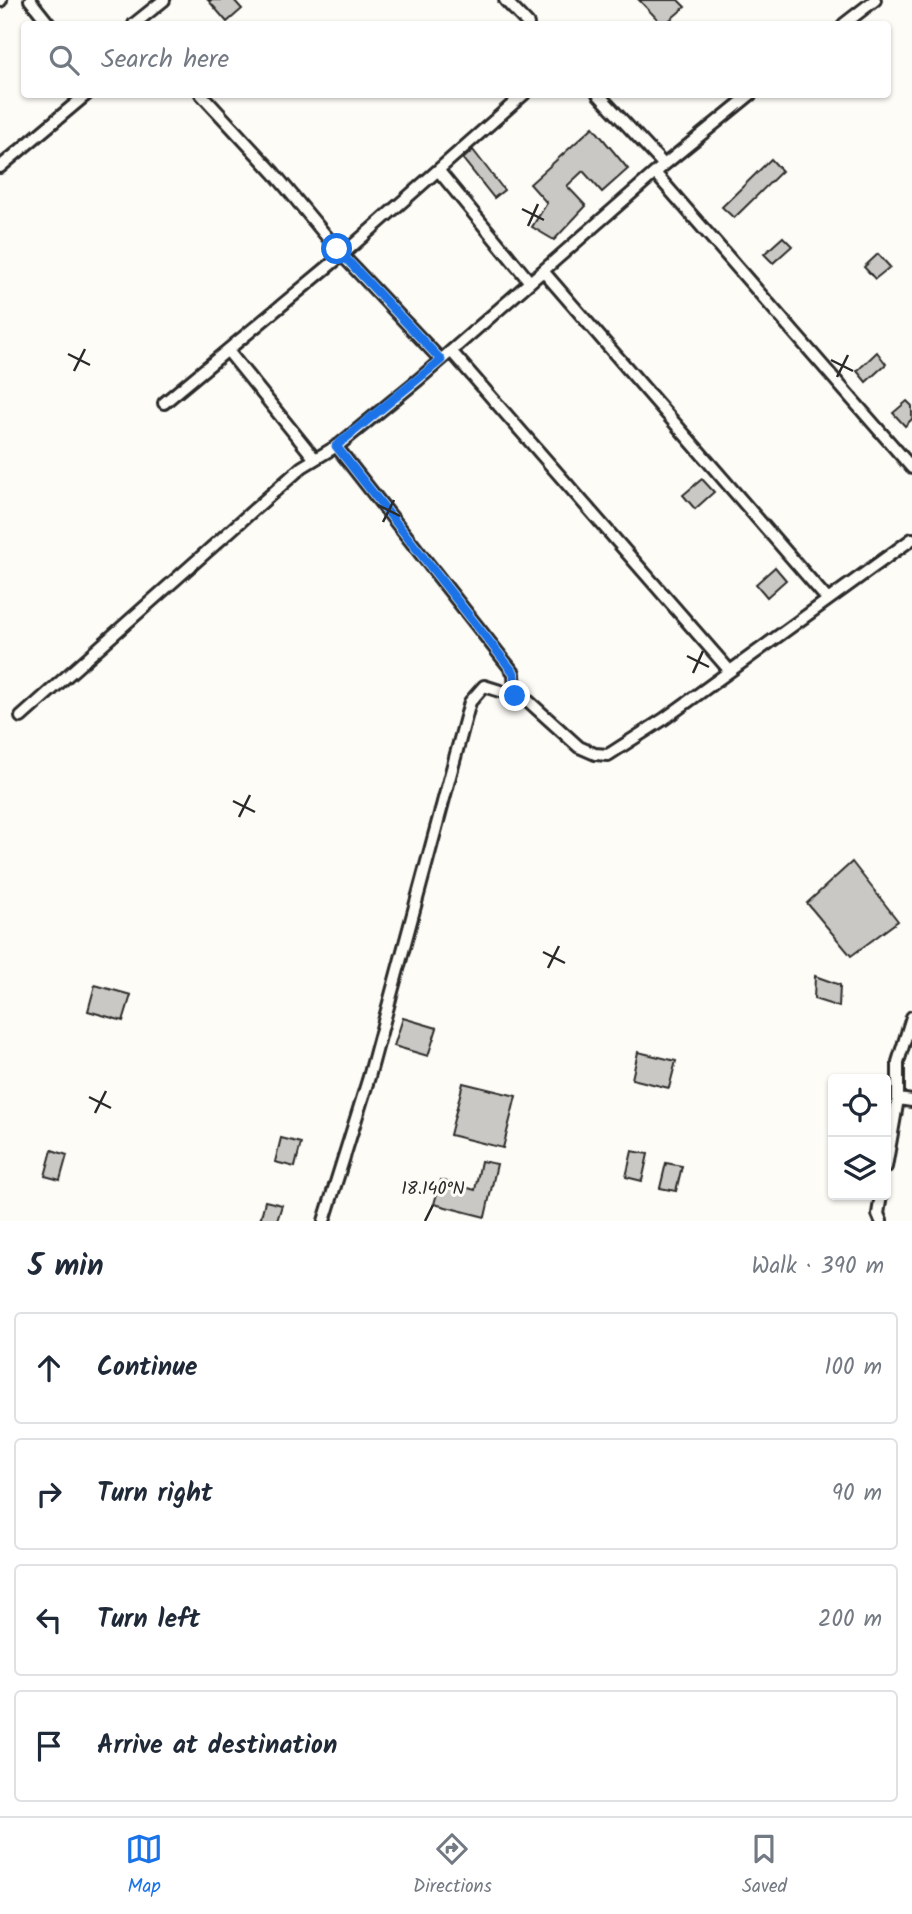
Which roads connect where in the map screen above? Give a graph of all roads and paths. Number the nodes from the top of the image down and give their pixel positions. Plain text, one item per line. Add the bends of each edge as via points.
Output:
1 (30, 0) edge
2 (164, 0) edge
3 (505, 0) edge
4 (875, 0) edge
5 (48, 21) edge
6 (139, 21) edge
7 (525, 21) edge
8 (848, 21) edge
9 (82, 98) edge
10 (205, 98) edge
11 (519, 98) edge
12 (602, 98) edge
13 (746, 98) edge
14 (664, 165) junction
15 (0, 167) edge
16 (438, 170) junction
17 (655, 173) junction
18 (342, 255) junction
19 (543, 271) junction
20 (530, 282) junction
21 (228, 351) junction
22 (451, 351) junction
23 (441, 360) junction
24 (164, 403) dead end
25 (336, 446) junction
26 (315, 459) junction
27 (912, 468) edge
28 (912, 540) edge
29 (828, 600) junction
30 (730, 671) junction
31 (515, 696) junction
32 (21, 717) dead end
33 (912, 1017) edge
34 (898, 1099) junction
35 (912, 1101) edge
36 (891, 1139) edge
37 (880, 1200) edge
38 (324, 1221) edge
39 (881, 1221) edge

1 - 5 street
2 - 6 street
3 - 7 street
4 - 8 street
9 - 15 street
10 - 18 street
11 - 16 street
12 - 14 street
13 - 14 street
14 - 17 street
16 - 18 street
16 - 20 street
17 - 19 street
17 - 27 street
18 - 21 street
18 - 23 street
19 - 20 street
19 - 29 street
20 - 22 street
21 - 24 street
21 - 26 street
22 - 23 street
22 - 30 street
23 - 25 street
25 - 26 street
25 - 31 street via 514,673
26 - 32 street
28 - 29 street
29 - 30 street
30 - 31 street via 608,755 579,747 526,699
31 - 38 street via 484,686 470,702 369,1077
33 - 34 street via 898,1062
34 - 35 street
34 - 36 street
37 - 39 street

